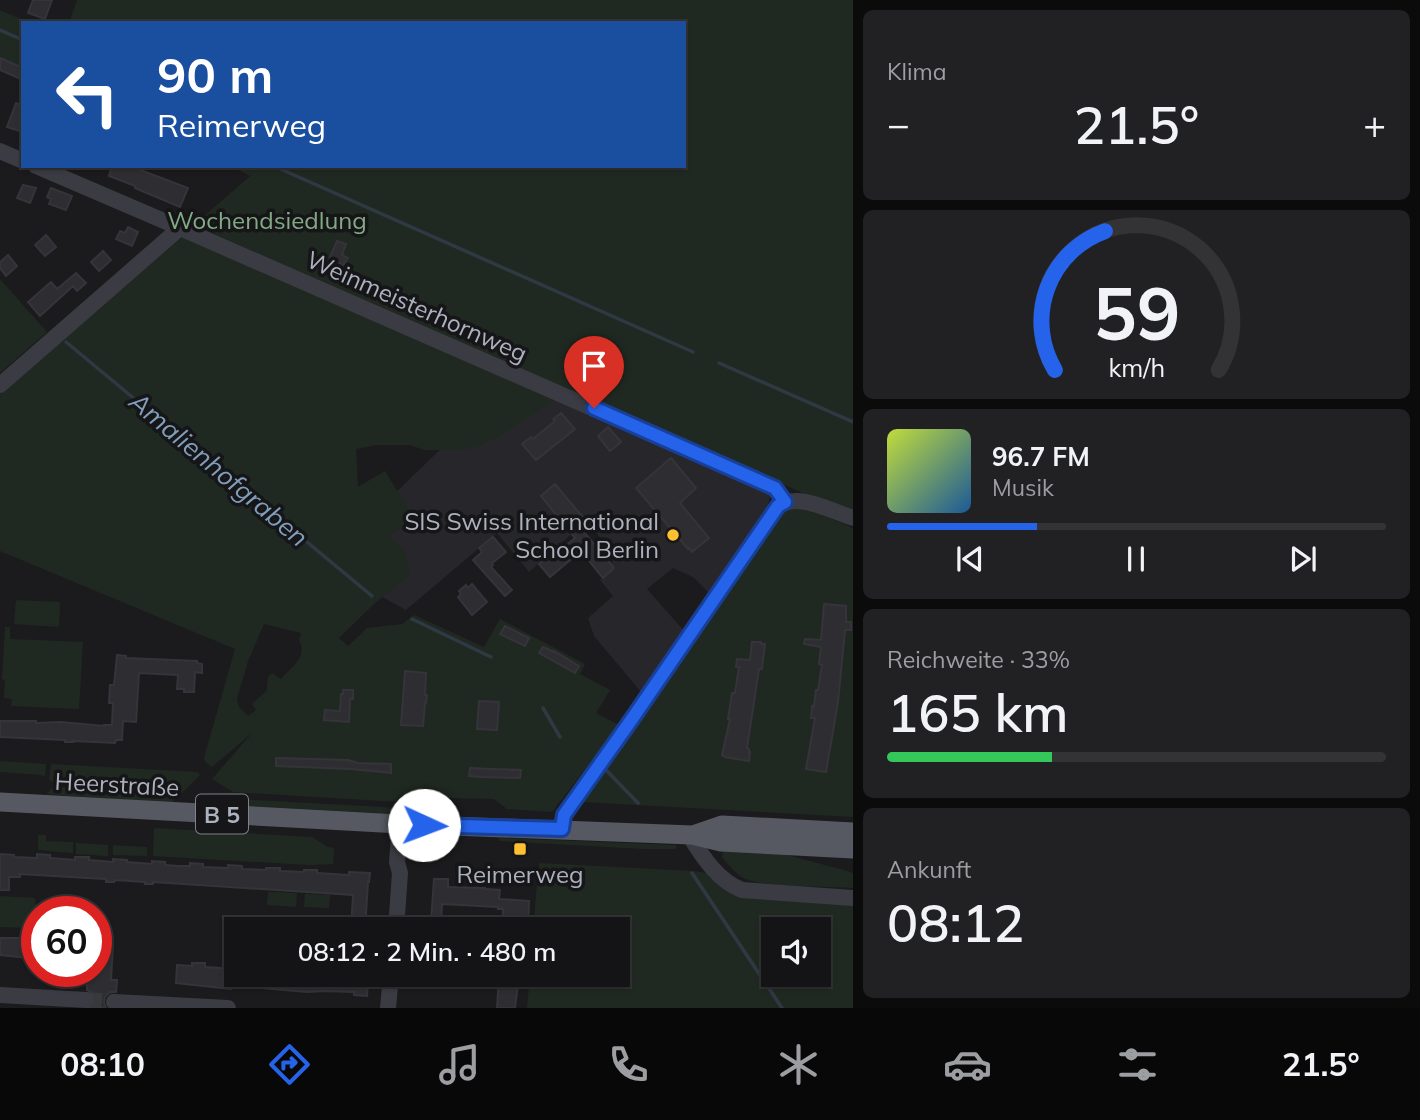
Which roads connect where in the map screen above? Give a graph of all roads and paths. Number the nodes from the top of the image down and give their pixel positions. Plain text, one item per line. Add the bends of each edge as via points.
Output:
1 (0, 151) edge
2 (21, 160) edge
3 (41, 168) edge
4 (180, 228) junction
5 (0, 385) edge
6 (785, 502) junction
7 (853, 518) edge
8 (0, 802) edge
9 (400, 824) junction
10 (562, 829) junction
11 (853, 832) edge
12 (691, 835) junction
13 (853, 849) edge
14 (853, 898) edge
15 (398, 917) edge
16 (390, 987) edge
17 (0, 995) edge
18 (86, 1000) tunnel mouth
19 (114, 1002) dead end
20 (228, 1008) edge
21 (388, 1008) edge

1 - 2 street
3 - 4 street, Weinmeisterhornweg
4 - 5 street
4 - 6 street, Weinmeisterhornweg via 775,488
6 - 7 street via 801,500
6 - 10 street via 564,815
8 - 9 main road, Heerstraße / B 5
9 - 10 main road, Heerstraße / B 5
9 - 15 street
10 - 12 main road, Heerstraße / B 5
11 - 12 main road, Heerstraße / B 5 via 722,825
12 - 13 main road, Heerstraße / B 5 via 721,842
12 - 14 street via 702,856 725,881 742,890
16 - 21 street
17 - 18 street
19 - 20 street

